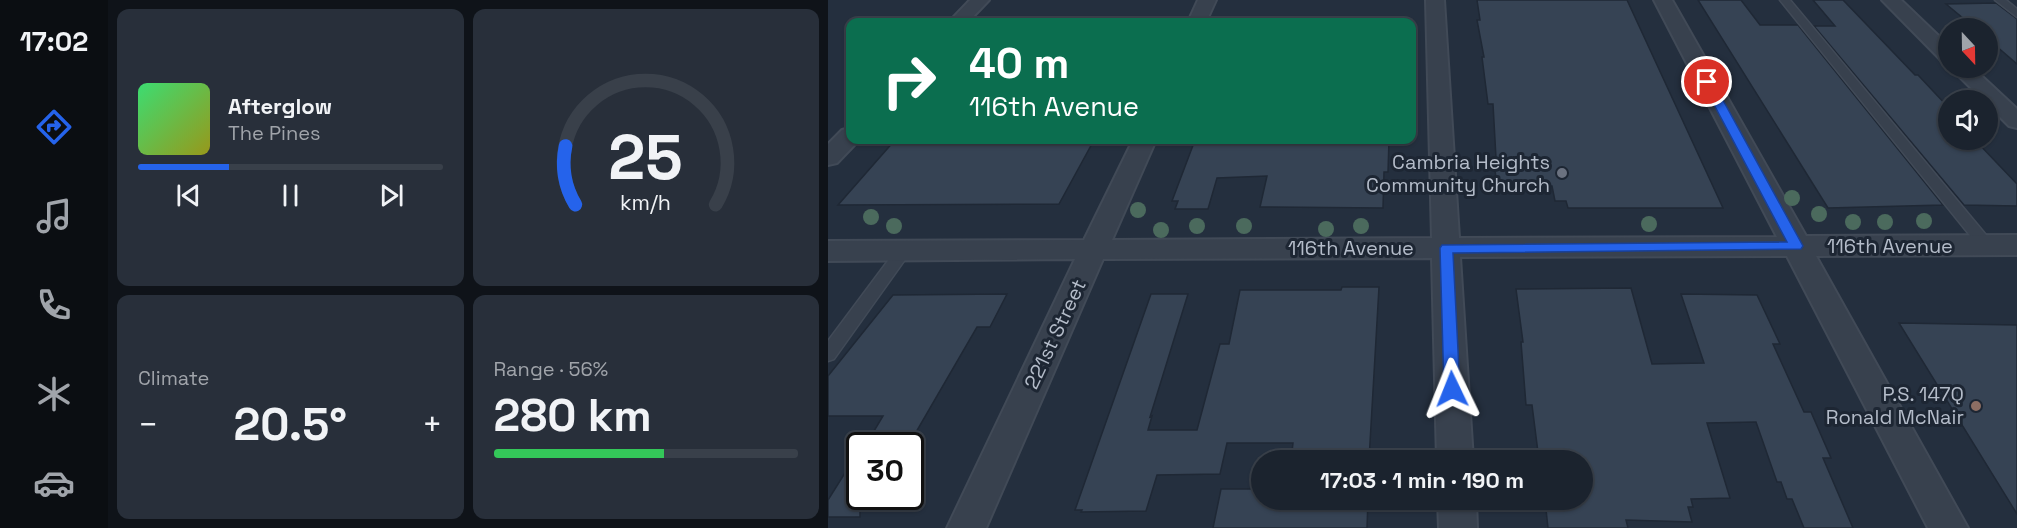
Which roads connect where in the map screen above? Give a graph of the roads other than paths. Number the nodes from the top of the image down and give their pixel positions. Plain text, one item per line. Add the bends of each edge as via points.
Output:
1 (980, 0) edge
2 (1207, 0) edge
3 (1436, 0) edge
4 (1663, 0) edge
5 (1785, 0) edge
6 (1891, 0) edge
7 (2000, 0) edge
8 (2017, 14) edge
9 (962, 18) edge
10 (1199, 18) edge
11 (1938, 46) edge
12 (1972, 78) edge
13 (2017, 121) edge
14 (846, 139) edge
15 (1142, 144) edge
16 (828, 158) edge
17 (2017, 245) edge
18 (1796, 246) junction
19 (1986, 246) junction
20 (1446, 248) junction
21 (828, 250) edge
22 (904, 250) junction
23 (1094, 250) junction
24 (828, 354) edge
25 (1455, 450) edge
26 (1457, 510) edge
27 (966, 528) edge
28 (1458, 528) edge
29 (1949, 528) edge

1 - 9 street
2 - 10 street
3 - 20 street
4 - 18 street
5 - 19 lane
6 - 11 street
7 - 8 lane
12 - 13 street
14 - 16 street
15 - 23 street, 221st Street
17 - 19 street, 116th Avenue
18 - 19 street, 116th Avenue
18 - 20 street, 116th Avenue
18 - 29 street
20 - 23 street, 116th Avenue
20 - 25 street
21 - 22 street, 116th Avenue
22 - 23 street, 116th Avenue
22 - 24 lane
23 - 27 street, 221st Street
26 - 28 street

